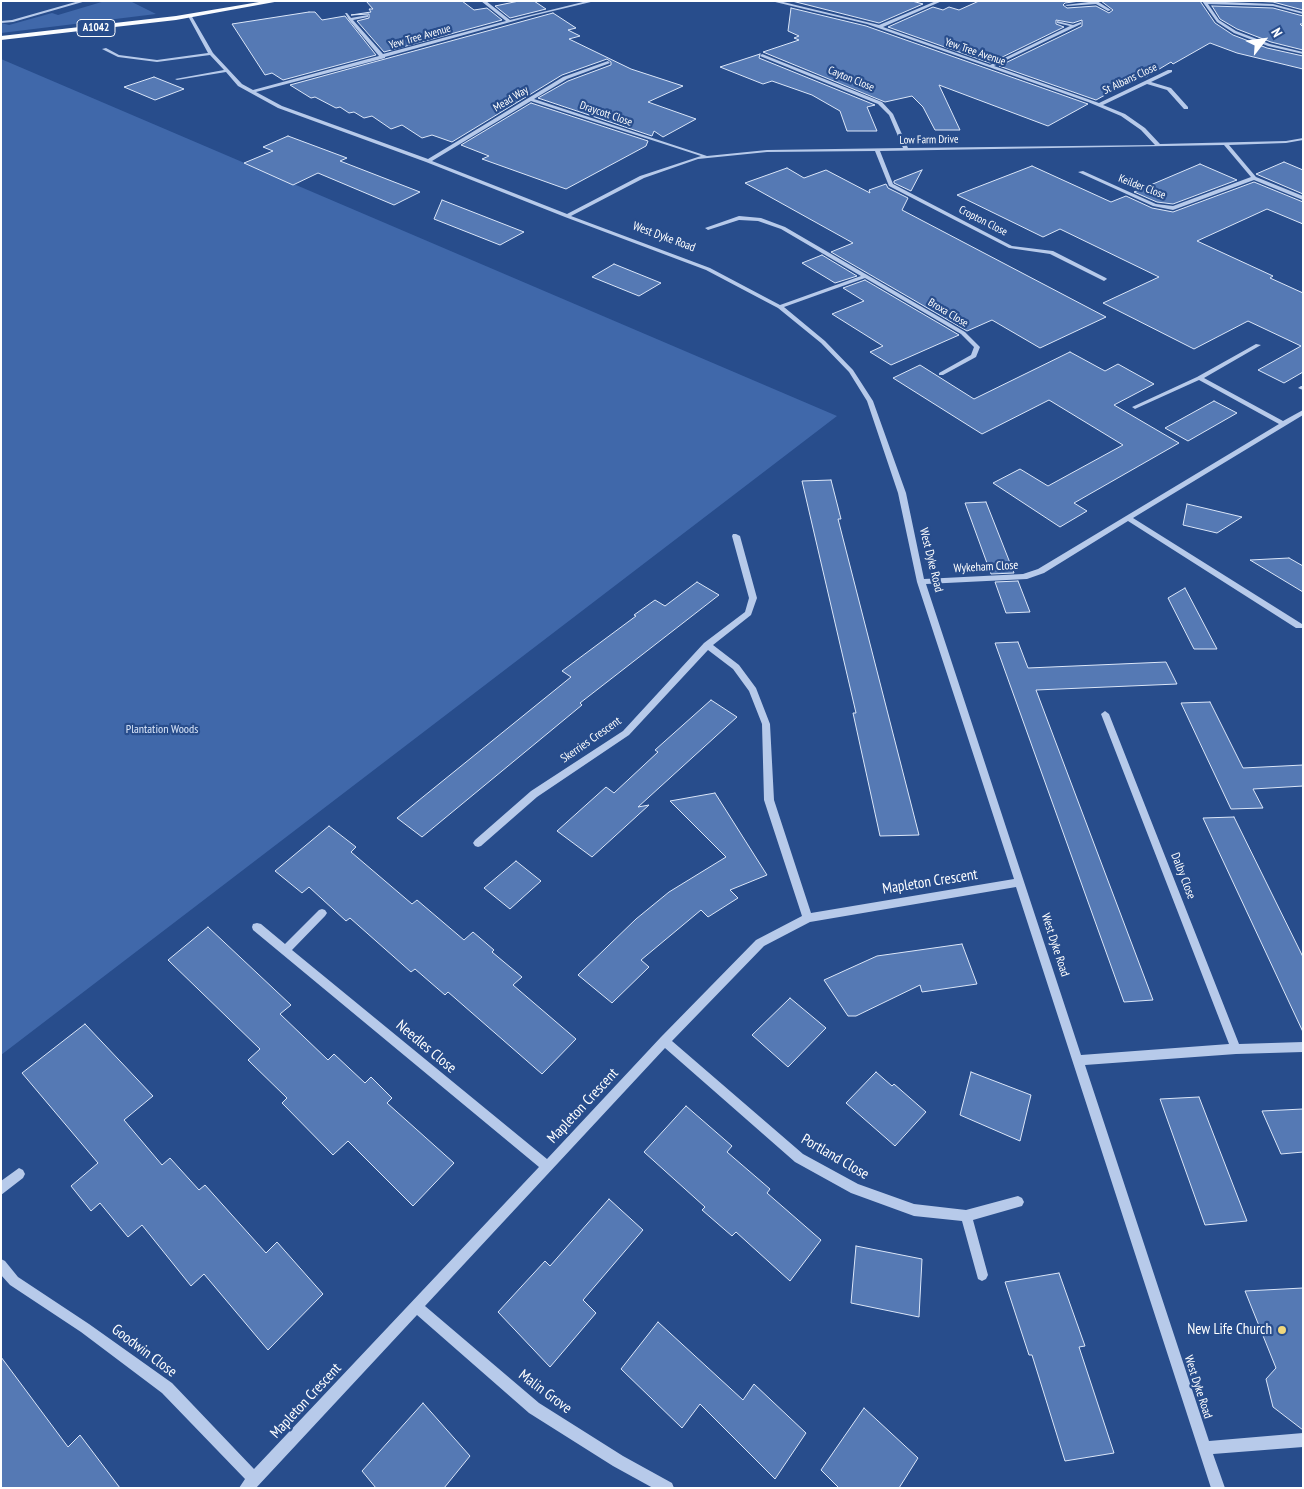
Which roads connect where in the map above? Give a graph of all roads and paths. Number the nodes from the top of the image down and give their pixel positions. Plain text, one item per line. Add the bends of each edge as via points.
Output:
1 (84, 1) edge
2 (277, 1) edge
3 (483, 1) edge
4 (593, 1) edge
5 (773, 1) edge
6 (940, 1) edge
7 (1095, 2) edge
8 (1205, 2) edge
9 (1067, 5) dead end
10 (1109, 10) dead end
11 (1303, 13) edge
12 (346, 14) dead end
13 (190, 16) junction
14 (367, 16) dead end
15 (350, 19) junction
16 (509, 21) junction
17 (1, 22) edge
18 (1058, 22) dead end
19 (1080, 23) dead end
20 (1073, 26) junction
21 (879, 27) junction
22 (1, 38) edge
23 (104, 49) dead end
24 (1303, 53) edge
25 (211, 54) junction
26 (762, 55) dead end
27 (383, 57) junction
28 (608, 62) dead end
29 (991, 66) junction
30 (227, 71) junction
31 (1170, 71) dead end
32 (177, 79) dead end
33 (1147, 82) junction
34 (252, 92) junction
35 (530, 99) junction
36 (1099, 105) junction
37 (1186, 108) dead end
38 (1303, 139) edge
39 (1225, 144) junction
40 (1159, 146) junction
41 (877, 150) junction
42 (906, 150) junction
43 (708, 157) junction
44 (428, 161) junction
45 (1081, 172) dead end
46 (1254, 178) junction
47 (1303, 198) edge
48 (568, 216) junction
49 (708, 228) dead end
50 (865, 276) junction
51 (1104, 279) dead end
52 (780, 308) junction
53 (1258, 345) dead end
54 (941, 374) dead end
55 (1199, 378) junction
56 (1135, 407) dead end
57 (1303, 412) edge
58 (1284, 424) junction
59 (1128, 518) junction
60 (736, 536) dead end
61 (921, 582) junction
62 (1299, 626) dead end
63 (707, 645) junction
64 (1105, 714) dead end
65 (478, 843) dead end
66 (1020, 882) junction
67 (322, 913) dead end
68 (808, 918) junction
69 (257, 927) dead end
70 (286, 950) junction
71 (665, 1041) junction
72 (1303, 1047) edge
73 (1236, 1049) junction
74 (1078, 1060) junction
75 (547, 1166) junction
76 (19, 1174) dead end
77 (1, 1189) edge
78 (1018, 1202) dead end
79 (966, 1216) junction
80 (1, 1265) edge
81 (982, 1275) dead end
82 (416, 1306) junction
83 (1303, 1440) edge
84 (1204, 1448) junction
85 (250, 1483) edge
86 (666, 1488) edge
87 (1218, 1488) edge

1 - 17 street
2 - 13 main road, A1042
3 - 16 street
4 - 16 street, Yew Tree Avenue
5 - 21 street, Yew Tree Avenue
6 - 21 street
7 - 9 street
7 - 10 street
8 - 11 street via 1273,5
8 - 24 street via 1218,22 1235,32 1269,46
12 - 15 street
13 - 22 main road, A1042
13 - 25 street, West Dyke Road
14 - 15 street
15 - 27 street
16 - 27 street, Yew Tree Avenue
18 - 20 street
19 - 20 street
20 - 29 street
21 - 29 street, Yew Tree Avenue
23 - 25 street via 118,56 157,62
25 - 30 street, West Dyke Road
26 - 42 street, Cayton Close via 880,103 891,114
27 - 34 street, Yew Tree Avenue
28 - 35 street, Mead Way via 565,78
29 - 36 street, Yew Tree Avenue
30 - 32 street
30 - 34 street, West Dyke Road
31 - 33 street, St Albans Close
33 - 36 street, St Albans Close
33 - 37 street via 1169,89
34 - 44 street, West Dyke Road via 280,106
35 - 43 street, Draycott Close
35 - 44 street, Mead Way
36 - 40 street, Yew Tree Avenue via 1123,115
38 - 39 street, Low Farm Drive
39 - 40 street, Low Farm Drive
39 - 46 street
40 - 42 street, Low Farm Drive
41 - 42 street, Low Farm Drive
41 - 43 street, Low Farm Drive via 767,151
41 - 51 street, Cropton Close via 891,185 1010,246 1051,252
43 - 48 street, Low Farm Drive via 642,176
44 - 48 street, West Dyke Road
45 - 46 street, Keilder Close via 1155,205 1173,208
46 - 47 street
48 - 52 street, West Dyke Road via 708,269
49 - 50 street, Broxa Close via 739,218 759,219 783,228
50 - 52 street
50 - 54 street, Broxa Close via 963,333 977,346 974,356
52 - 61 street, West Dyke Road via 851,371 870,401 902,493
53 - 55 street
55 - 56 street
55 - 58 street
57 - 58 street, Wykeham Close
58 - 59 street, Wykeham Close
59 - 61 street, Wykeham Close via 1041,572 1024,577
59 - 62 street
60 - 63 street, Skerries Crescent via 753,598 748,613
61 - 66 street, West Dyke Road
63 - 65 street, Skerries Crescent via 626,733 534,794
63 - 68 street via 736,667 753,690 766,724 769,800
64 - 73 street, Dalby Close
66 - 68 street, Mapleton Crescent
66 - 74 street, West Dyke Road
67 - 70 street
68 - 71 street, Mapleton Crescent via 760,943
69 - 70 street, Needles Close
70 - 75 street, Needles Close
71 - 75 street, Mapleton Crescent
71 - 79 street, Portland Close via 799,1158 855,1189 914,1210
72 - 73 street
73 - 74 street
74 - 84 street, West Dyke Road
75 - 82 street, Mapleton Crescent
76 - 77 street
78 - 79 street, Portland Close
79 - 81 street
80 - 85 street, Goodwin Close via 14,1281 168,1388
82 - 85 street, Mapleton Crescent
82 - 86 street, Malin Grove via 534,1408
83 - 84 street
84 - 87 street, West Dyke Road

